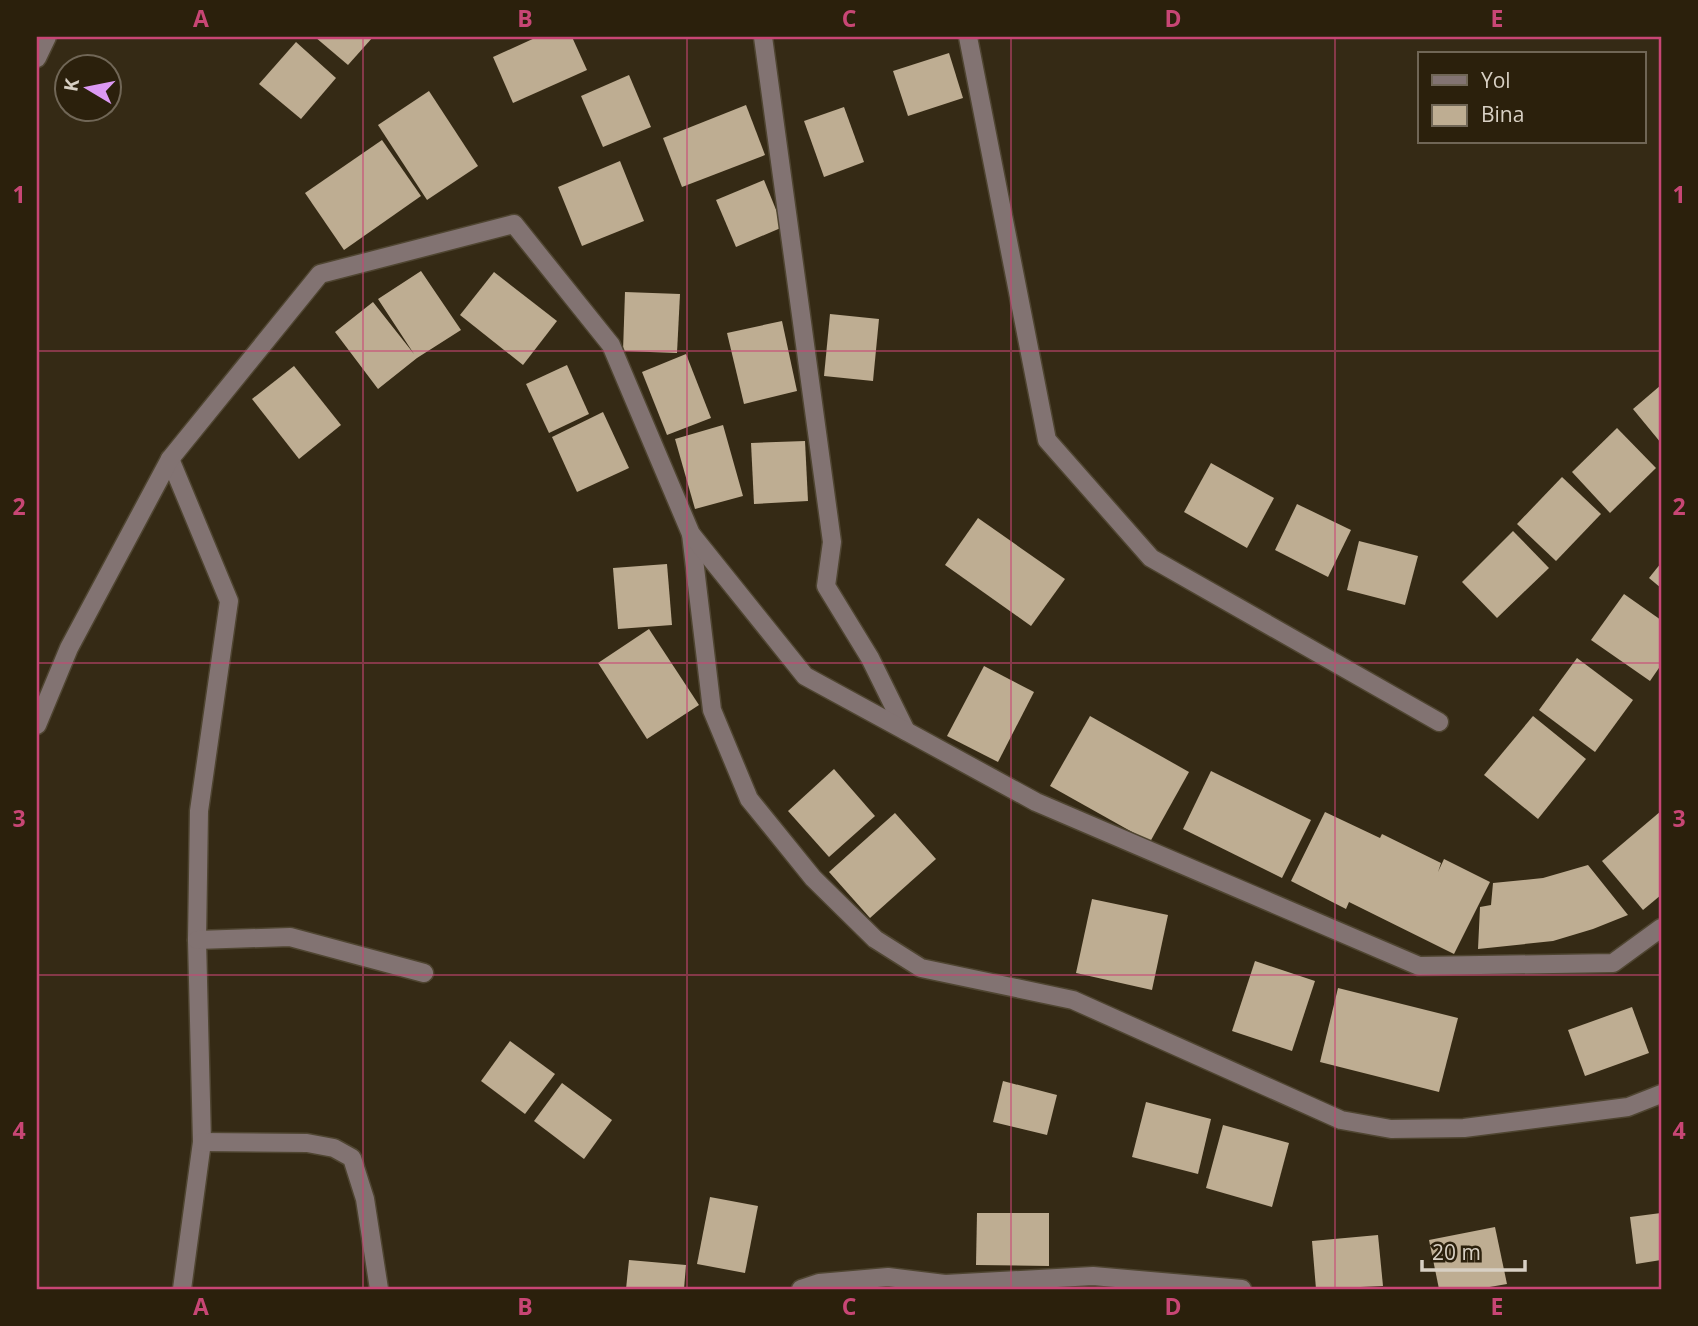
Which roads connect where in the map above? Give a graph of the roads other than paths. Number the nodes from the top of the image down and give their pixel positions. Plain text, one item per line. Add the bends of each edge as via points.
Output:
1 (47, 37) edge
2 (763, 37) edge
3 (968, 37) edge
4 (37, 58) edge
5 (170, 458) junction
6 (691, 534) junction
7 (1439, 722) dead end
8 (37, 724) edge
9 (906, 732) junction
10 (1661, 928) edge
11 (197, 940) junction
12 (424, 973) dead end
13 (1661, 1094) edge
14 (202, 1142) junction
15 (1094, 1283) edge
16 (945, 1287) edge
17 (183, 1289) edge
18 (379, 1289) edge
19 (801, 1289) edge
20 (1242, 1289) edge

1 - 4 street
2 - 9 street via 832,542 826,586 870,658
3 - 7 street via 1047,440 1151,558
5 - 6 street via 320,274 514,224 611,345
5 - 8 street via 69,648
5 - 11 street via 229,601 199,810
6 - 9 street via 805,676
6 - 13 street via 712,710 749,799 813,878 875,939 921,968 1073,1000 1341,1120 1391,1129 1464,1128 1628,1107
9 - 10 street via 1036,802 1419,966 1613,963
11 - 12 street via 290,937
11 - 14 street
14 - 17 street
14 - 18 street via 307,1143 334,1148 352,1158 365,1199
15 - 16 street
15 - 20 street
16 - 19 street via 888,1277

